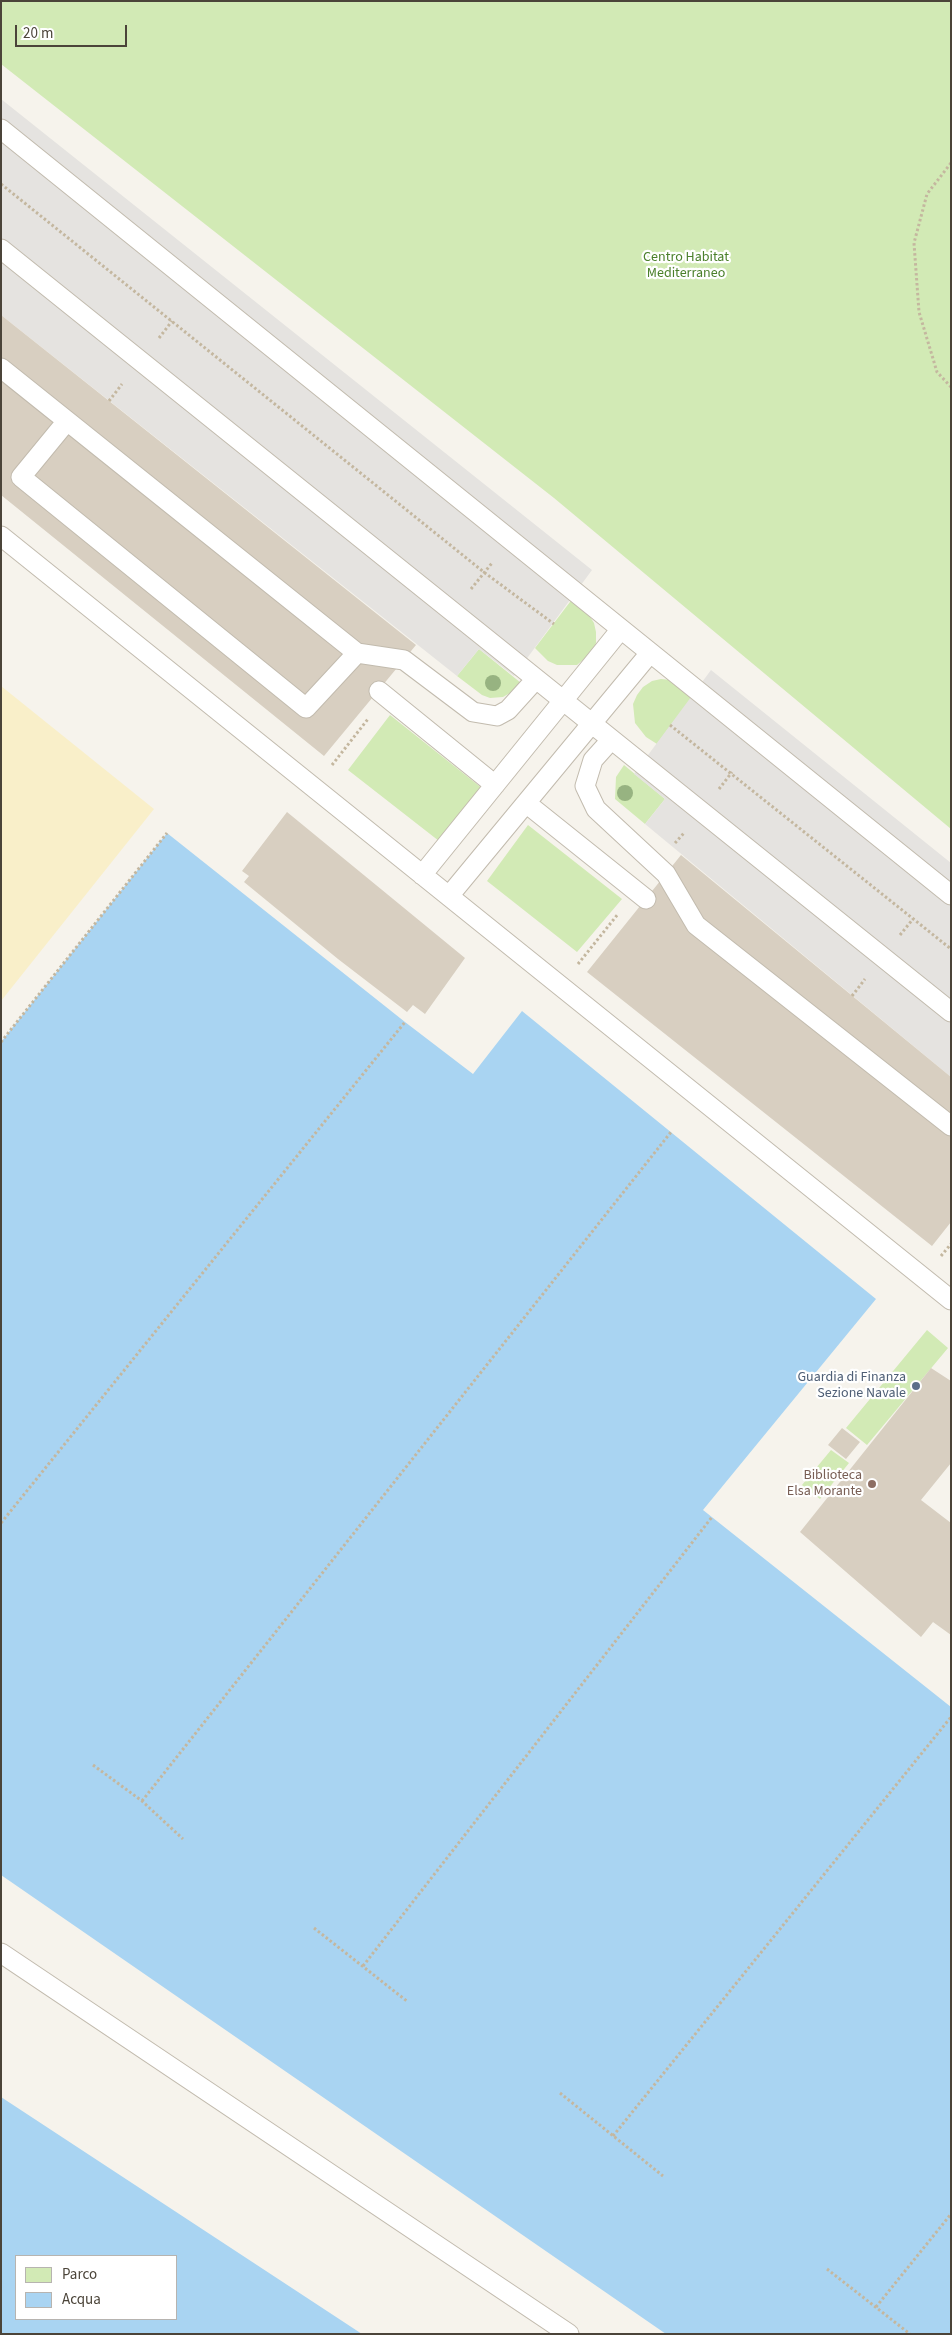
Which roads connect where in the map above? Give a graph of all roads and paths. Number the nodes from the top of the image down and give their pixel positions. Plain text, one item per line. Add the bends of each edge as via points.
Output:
1 (1, 129) edge
2 (951, 163) edge
3 (1, 184) edge
4 (1, 249) edge
5 (5, 378) edge
6 (951, 387) edge
7 (67, 421) junction
8 (1, 536) edge
9 (554, 624) dead end
10 (621, 629) junction
11 (356, 653) junction
12 (650, 653) junction
13 (536, 679) junction
14 (382, 694) joint
15 (563, 701) junction
16 (592, 724) junction
17 (670, 726) dead end
18 (611, 740) junction
19 (331, 766) dead end
20 (495, 785) junction
21 (526, 803) junction
22 (167, 833) dead end
23 (422, 875) junction
24 (641, 895) joint
25 (951, 895) edge
26 (449, 896) junction
27 (951, 949) edge
28 (577, 965) dead end
29 (951, 1012) edge
30 (405, 1022) dead end
31 (1, 1042) edge
32 (951, 1126) edge
33 (671, 1132) dead end
34 (951, 1300) edge
35 (712, 1517) dead end
36 (1, 1523) edge
37 (951, 1717) edge
38 (93, 1765) dead end
39 (142, 1801) junction
40 (183, 1839) dead end
41 (314, 1928) dead end
42 (1, 1953) edge
43 (363, 1966) junction
44 (408, 2002) dead end
45 (560, 2093) dead end
46 (613, 2136) junction
47 (663, 2176) dead end
48 (951, 2214) edge
49 (827, 2269) dead end
50 (876, 2307) junction
51 (569, 2334) edge
52 (910, 2334) edge

1 - 10 lane
2 - 6 path via 927,194 914,243 919,312 937,372
3 - 9 path
4 - 13 lane
5 - 7 lane
7 - 11 lane
7 - 11 lane via 21,477 306,708
8 - 23 lane
10 - 12 lane
10 - 15 lane
11 - 13 lane via 404,660 473,712 497,716 508,710
12 - 16 lane
12 - 25 lane
13 - 15 lane
14 - 19 path
14 - 20 lane
15 - 16 lane
15 - 20 lane
16 - 18 lane
16 - 21 lane
17 - 27 path
18 - 29 lane
18 - 32 lane via 593,760 585,786 596,809 666,874 696,925
20 - 23 lane
21 - 24 lane
21 - 26 lane
22 - 31 path
23 - 26 lane
24 - 28 path
26 - 34 lane
30 - 36 path
33 - 39 path
35 - 43 path
37 - 46 path
38 - 39 path
39 - 40 path
41 - 43 path
42 - 51 lane
43 - 44 path
45 - 46 path
46 - 47 path
48 - 50 path
49 - 50 path
50 - 52 path

